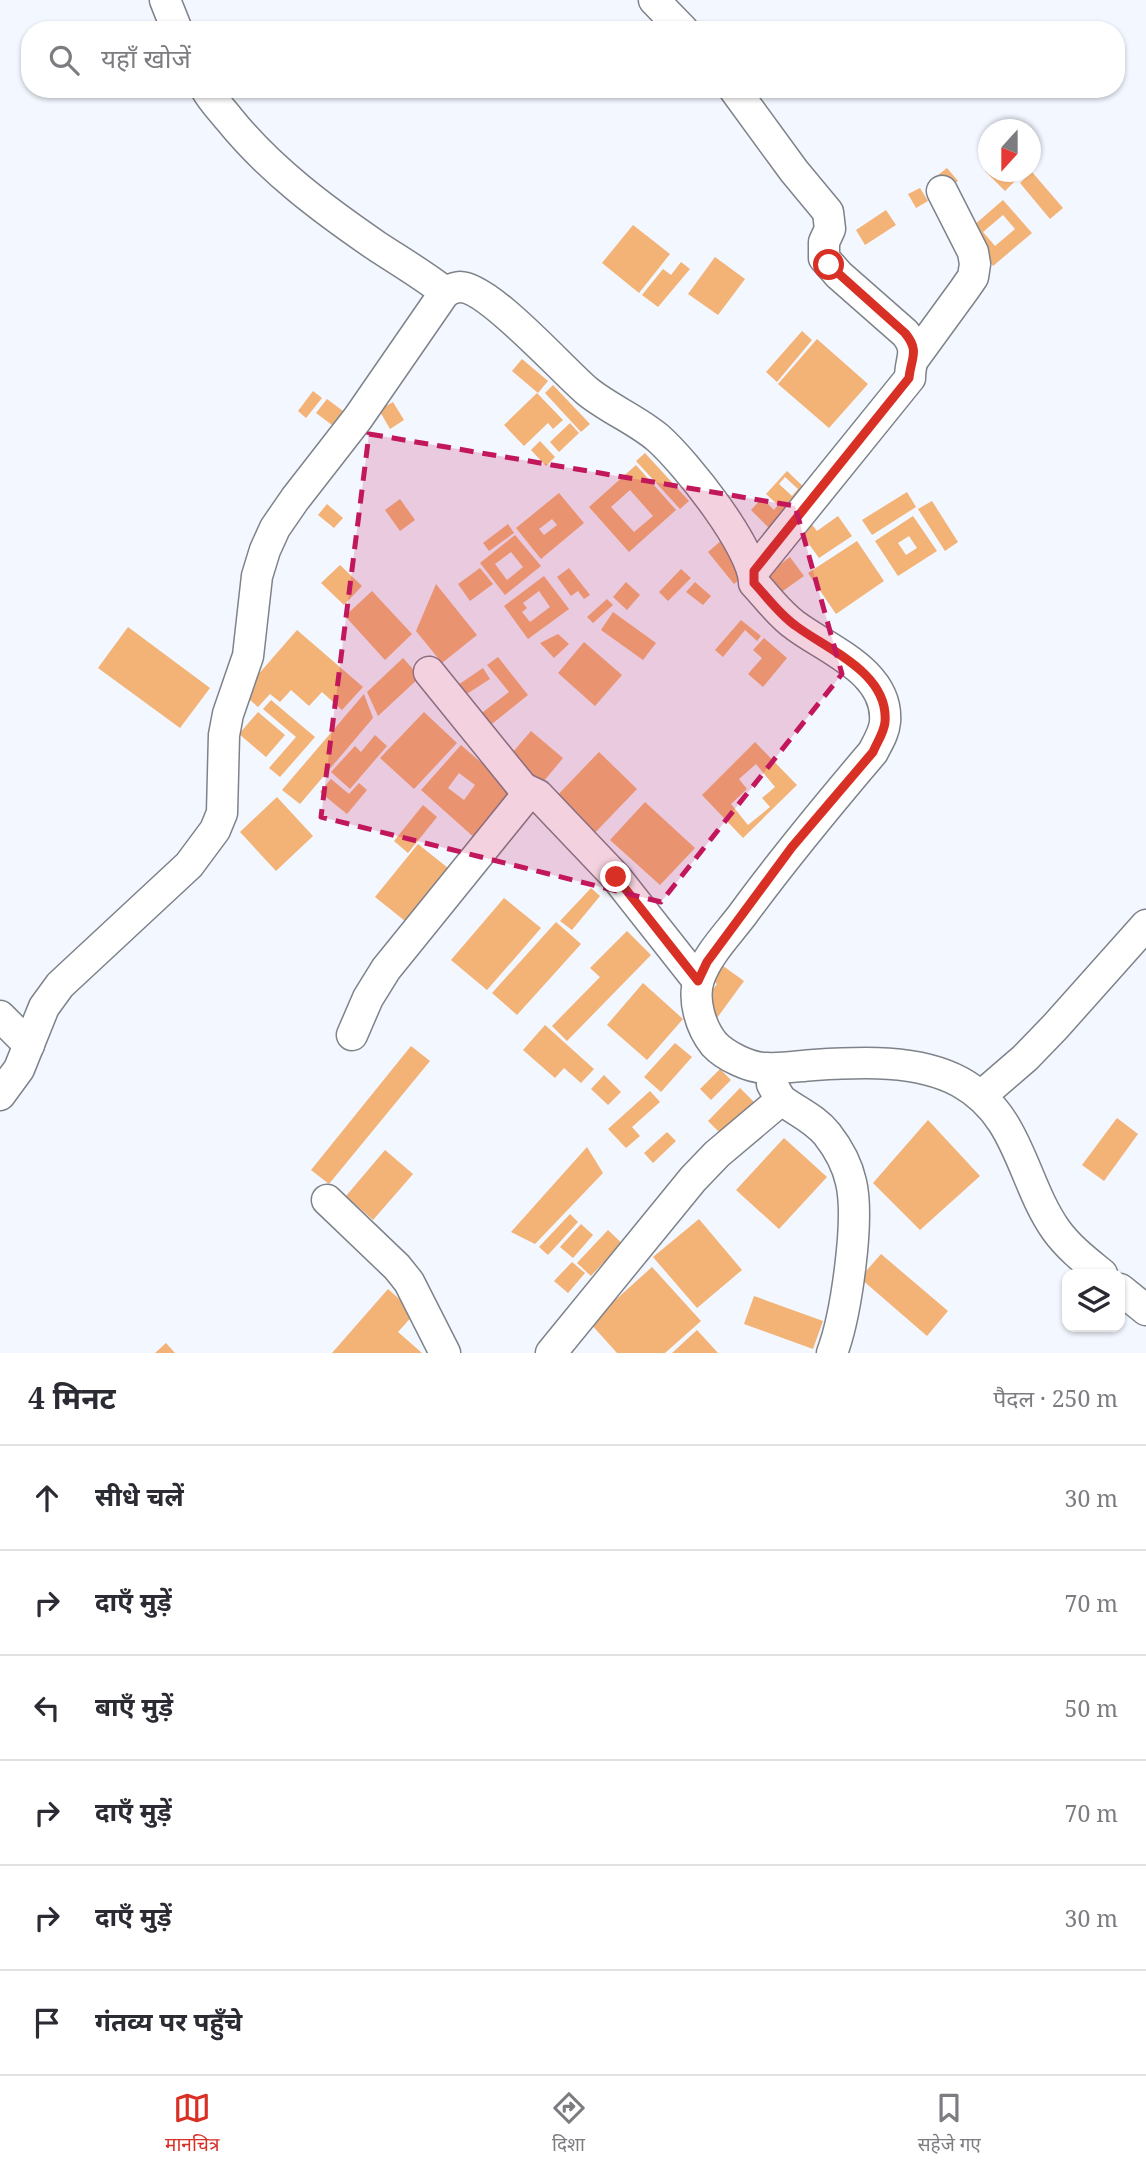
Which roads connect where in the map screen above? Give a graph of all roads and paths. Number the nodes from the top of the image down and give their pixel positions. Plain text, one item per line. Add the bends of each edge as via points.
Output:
1 (165, 0) edge
2 (654, 0) edge
3 (173, 21) edge
4 (674, 21) edge
5 (213, 98) edge
6 (741, 98) edge
7 (942, 191) dead end
8 (444, 292) junction
9 (913, 360) junction
10 (754, 571) junction
11 (429, 673) dead end
12 (523, 788) junction
13 (1146, 925) edge
14 (698, 981) junction
15 (0, 1016) edge
16 (352, 1035) dead end
17 (29, 1045) junction
18 (764, 1069) junction
19 (0, 1095) edge
20 (981, 1096) junction
21 (781, 1100) junction
22 (327, 1200) dead end
23 (1096, 1269) edge
24 (1125, 1293) edge
25 (1146, 1310) edge
26 (445, 1353) edge
27 (551, 1353) edge
28 (832, 1353) edge

1 - 3 street
2 - 4 street
5 - 8 street via 273,167
6 - 9 street via 828,212 824,258 913,342
7 - 9 street via 973,252 973,277
8 - 10 street via 461,287 479,294 589,393 657,437 721,512
8 - 17 street via 358,418 295,499 265,550 257,576 248,656 224,735 222,813 215,830 189,865 60,985 44,1007
9 - 10 street via 909,378
10 - 14 street via 754,583 793,625 860,668 877,689 885,722 873,752 792,847 707,962
11 - 12 street
12 - 14 street via 538,795 616,877
12 - 16 street via 526,796 386,969
13 - 20 street via 1040,1043
14 - 18 street via 701,1021 709,1038 720,1050
15 - 17 street
17 - 19 street
18 - 20 street via 849,1063 900,1066 959,1081
18 - 21 street
20 - 23 street via 1014,1141 1056,1231
21 - 27 street via 693,1179
21 - 28 street via 825,1132 843,1157 851,1181 852,1243
22 - 26 street via 409,1282
24 - 25 street

